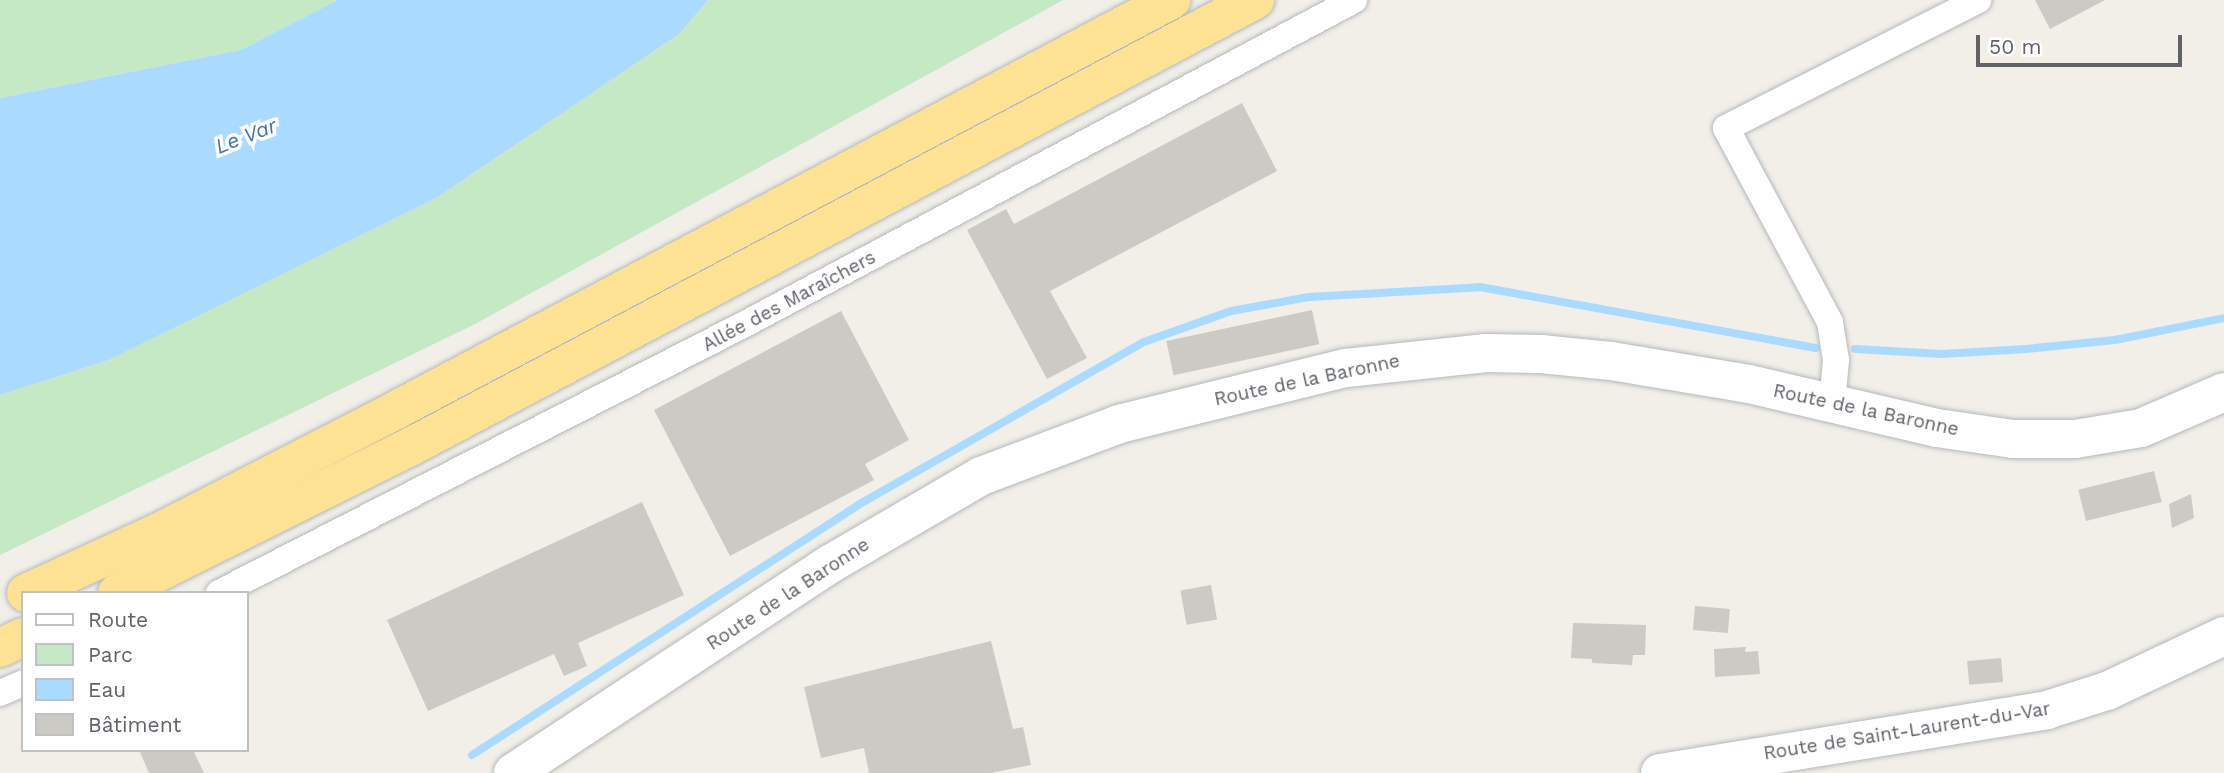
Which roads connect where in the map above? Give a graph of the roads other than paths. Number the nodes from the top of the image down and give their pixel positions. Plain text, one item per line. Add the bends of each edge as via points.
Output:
1 (1171, 0) edge
2 (1255, 0) edge
3 (1354, 0) edge
4 (1978, 0) edge
5 (2224, 392) edge
6 (1832, 404) junction
7 (28, 591) edge
8 (121, 591) edge
9 (223, 591) edge
10 (21, 594) edge
11 (0, 604) edge
12 (2224, 636) edge
13 (21, 639) edge
14 (0, 648) edge
15 (21, 684) edge
16 (0, 693) edge
17 (513, 773) edge
18 (1660, 773) edge

1 - 7 highway via 398,409 163,530
2 - 8 highway via 412,446
3 - 9 street, Allée des Maraîchers via 757,318
4 - 6 street via 1726,128 1830,322 1836,360
5 - 6 main road, Route de la Baronne via 2141,428 2075,439 2012,439 1937,428
6 - 17 main road, Route de la Baronne via 1749,384 1611,361 1486,353 1346,368 1119,424 981,476 830,564
10 - 11 highway
12 - 18 main road, Route de Saint-Laurent-du-Var via 2107,691 2047,710
13 - 14 highway
15 - 16 street

